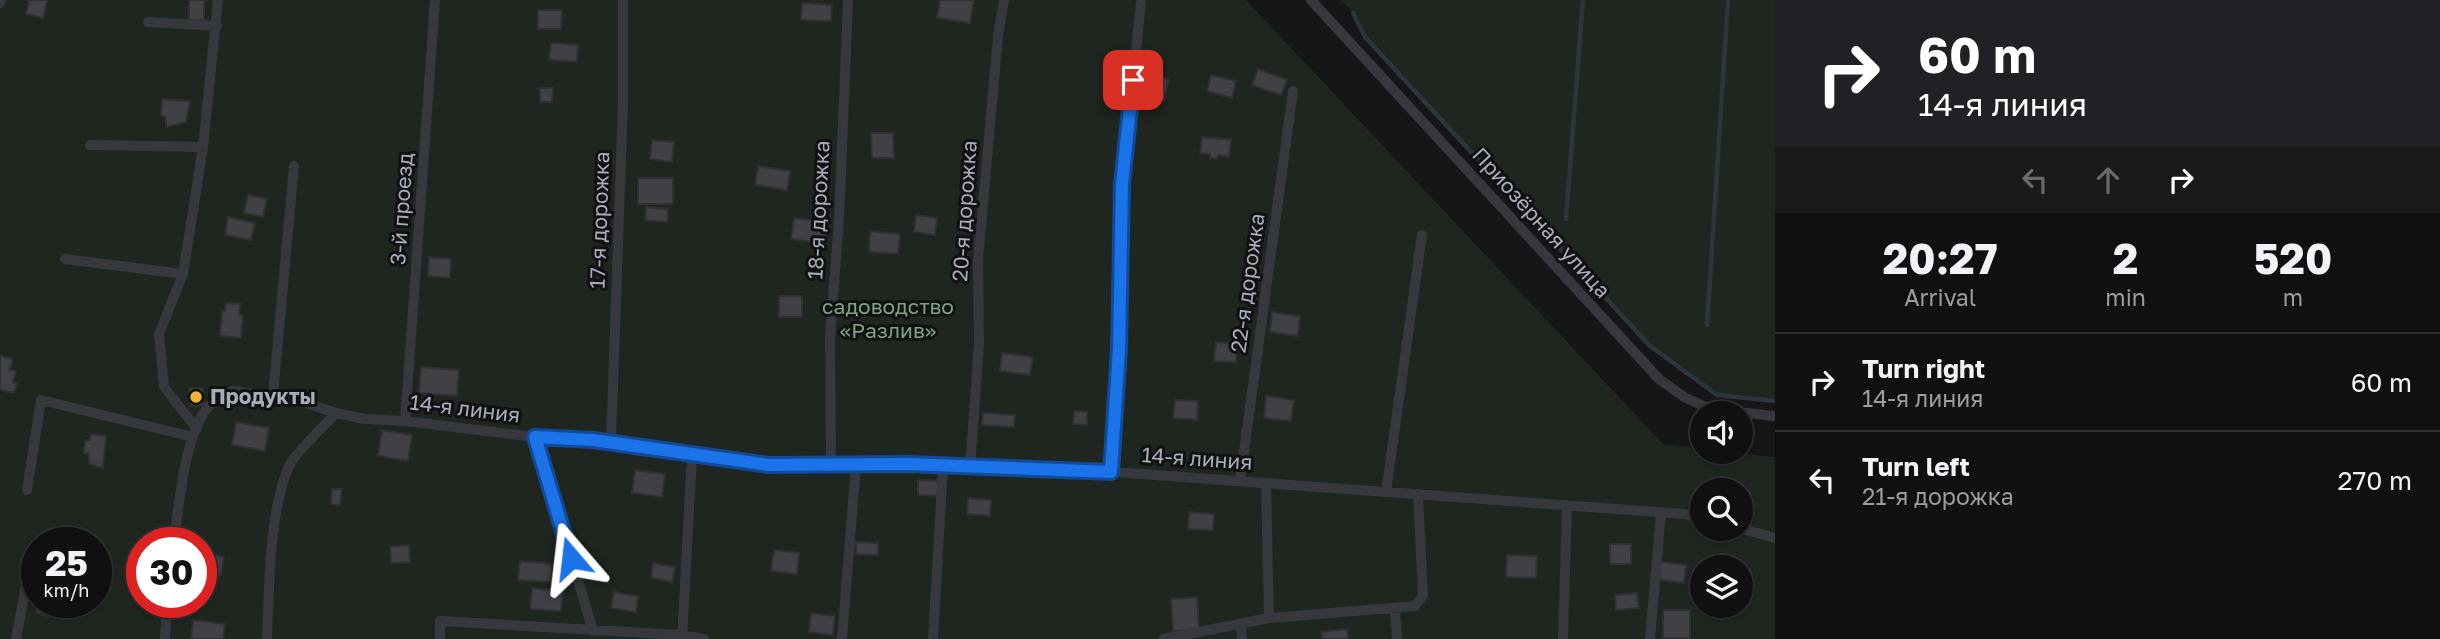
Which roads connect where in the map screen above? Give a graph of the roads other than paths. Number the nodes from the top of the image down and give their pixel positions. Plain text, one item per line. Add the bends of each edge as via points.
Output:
1 (218, 0) edge
2 (435, 0) edge
3 (624, 0) edge
4 (848, 0) edge
5 (1003, 0) edge
6 (1311, 0) edge
7 (1141, 3) dead end
8 (148, 22) dead end
9 (217, 26) junction
10 (1293, 91) dead end
11 (90, 145) dead end
12 (203, 147) junction
13 (294, 166) dead end
14 (1422, 236) dead end
15 (65, 259) dead end
16 (183, 274) junction
17 (273, 395) junction
18 (336, 413) junction
19 (1775, 416) edge
20 (405, 421) junction
21 (195, 433) junction
22 (535, 437) junction
23 (611, 442) junction
24 (692, 455) junction
25 (831, 464) junction
26 (856, 464) junction
27 (943, 466) junction
28 (970, 467) junction
29 (1111, 472) junction
30 (1240, 481) junction
31 (1266, 483) junction
32 (27, 490) dead end
33 (1386, 492) junction
34 (1418, 494) junction
35 (1567, 505) junction
36 (1661, 512) junction
37 (1690, 516) edge
38 (176, 527) edge
39 (1753, 532) edge
40 (1775, 538) edge
41 (1395, 608) junction
42 (21, 612) edge
43 (166, 618) edge
44 (1269, 618) junction
45 (1241, 624) junction
46 (593, 631) junction
47 (681, 637) edge
48 (16, 639) edge
49 (165, 639) edge
50 (267, 639) edge
51 (440, 639) edge
52 (704, 639) edge
53 (842, 639) edge
54 (933, 639) edge
55 (1164, 639) edge
56 (1242, 639) edge
57 (1397, 639) edge
58 (1563, 639) edge
59 (1650, 639) edge

1 - 9 street
2 - 20 street, 3-й проезд
3 - 23 street, 17-я дорожка
4 - 25 street, 18-я дорожка via 830,338
5 - 28 street, 20-я дорожка via 978,260 979,344
6 - 19 street, Приозёрная улица via 1659,379 1710,409
7 - 29 street via 1122,184
8 - 9 street
9 - 12 street
10 - 30 street, 22-я дорожка
11 - 12 street
12 - 16 street
13 - 17 street
14 - 33 street
15 - 16 street
16 - 21 street via 159,334 164,387
17 - 18 street, 14-я линия
17 - 21 street, 14-я линия via 232,391 209,406
18 - 20 street, 14-я линия
18 - 50 street via 290,464 276,512
20 - 22 street, 14-я линия
21 - 32 street via 41,400
21 - 38 street, 14-я линия via 182,476
22 - 23 street, 14-я линия
22 - 46 street
23 - 24 street, 14-я линия
24 - 25 street, 14-я линия via 769,465
24 - 47 street
25 - 26 street, 14-я линия
26 - 27 street, 14-я линия
26 - 53 street
27 - 28 street, 14-я линия
27 - 54 street
28 - 29 street, 14-я линия
29 - 30 street, 14-я линия
30 - 31 street, 14-я линия
31 - 33 street, 14-я линия
31 - 44 street
33 - 34 street, 14-я линия
34 - 35 street, 14-я линия
34 - 41 street via 1423,596 1415,606
35 - 36 street, 14-я линия
35 - 58 street
36 - 37 street, 14-я линия
36 - 59 street
39 - 40 street
41 - 44 street
41 - 57 street
42 - 48 street
43 - 49 street
44 - 45 street
45 - 55 street
45 - 56 street
46 - 47 street
46 - 51 street via 440,621
47 - 52 street

